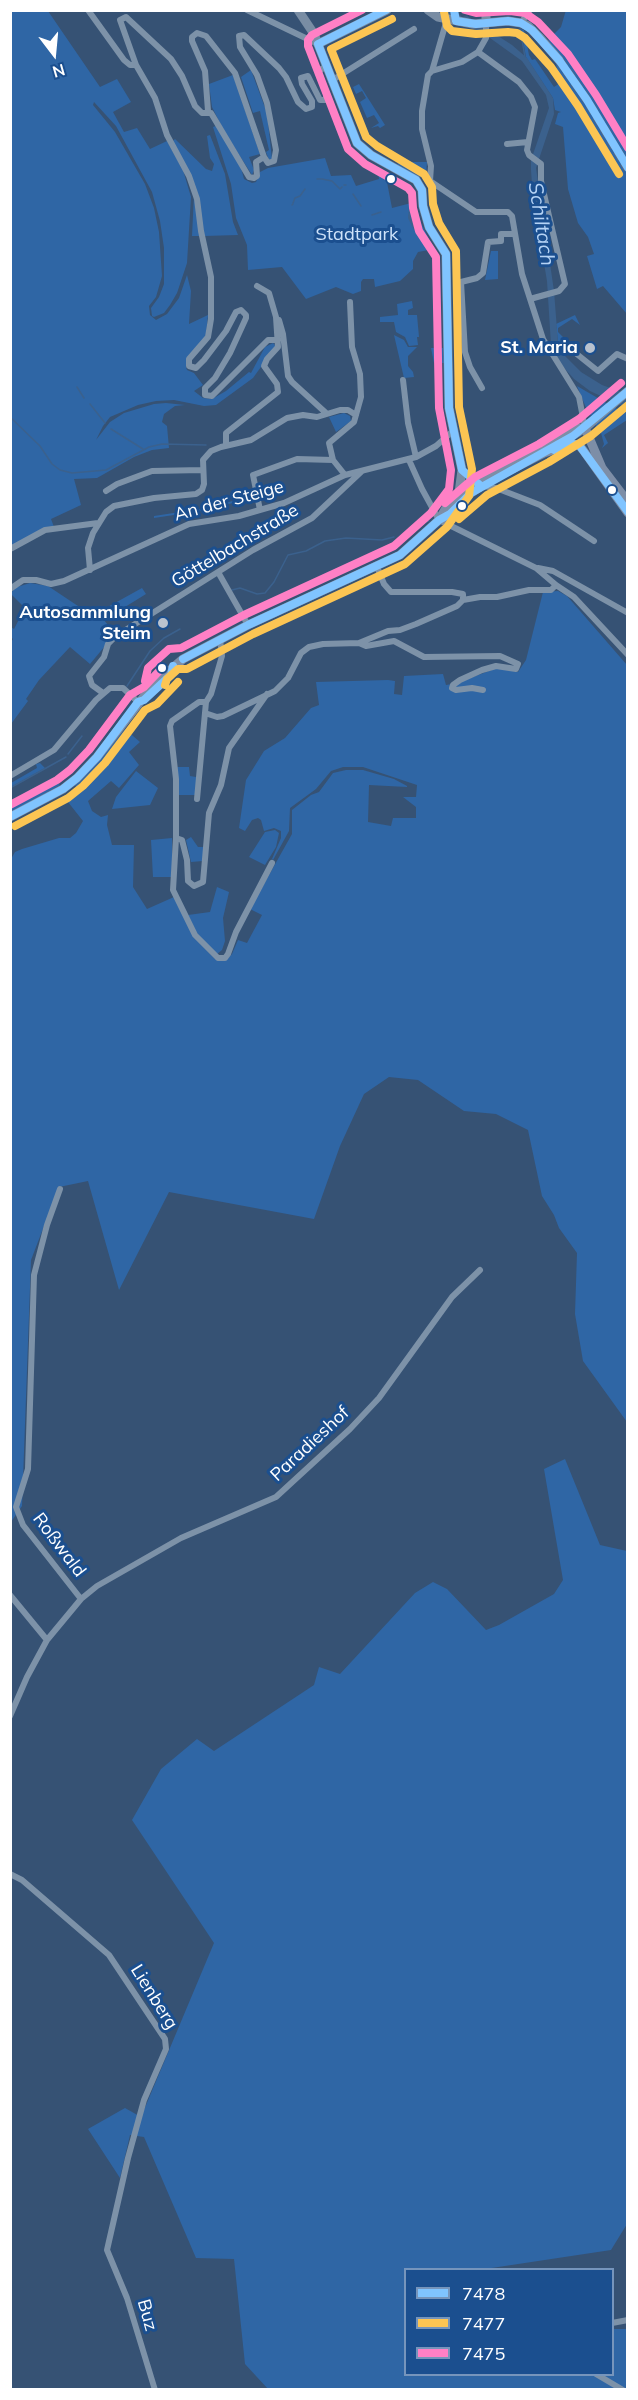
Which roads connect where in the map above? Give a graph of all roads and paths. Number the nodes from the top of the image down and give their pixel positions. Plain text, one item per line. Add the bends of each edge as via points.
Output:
1 (88, 10) edge
2 (247, 10) edge
3 (298, 10) edge
4 (387, 10) edge
5 (428, 10) edge
6 (486, 10) edge
7 (530, 10) edge
8 (449, 20) junction
9 (521, 23) junction
10 (485, 25) junction
11 (414, 29) dead end
12 (318, 44) junction
13 (478, 52) junction
14 (559, 60) tunnel mouth
15 (136, 65) junction
16 (326, 66) junction
17 (432, 71) junction
18 (331, 81) junction
19 (208, 111) junction
20 (528, 142) junction
21 (507, 144) dead end
22 (264, 158) junction
23 (430, 181) junction
24 (419, 184) junction
25 (515, 234) junction
26 (257, 286) dead end
27 (530, 299) junction
28 (350, 302) dead end
29 (276, 317) junction
30 (278, 340) junction
31 (549, 348) junction
32 (627, 359) edge
33 (403, 380) dead end
34 (482, 388) dead end
35 (627, 391) edge
36 (326, 413) junction
37 (356, 415) junction
38 (585, 428) junction
39 (453, 432) junction
40 (226, 445) junction
41 (544, 453) junction
42 (413, 458) junction
43 (333, 460) junction
44 (202, 470) junction
45 (462, 470) junction
46 (362, 471) junction
47 (345, 475) junction
48 (478, 484) junction
49 (106, 491) dead end
50 (459, 493) junction
51 (627, 502) edge
52 (260, 510) junction
53 (627, 513) edge
54 (439, 520) junction
55 (98, 523) junction
56 (594, 541) dead end
57 (12, 548) dead end
58 (377, 567) junction
59 (536, 568) junction
60 (90, 570) junction
61 (218, 572) junction
62 (556, 585) junction
63 (10, 589) edge
64 (463, 597) junction
65 (627, 613) edge
66 (248, 626) junction
67 (220, 639) junction
68 (359, 643) junction
69 (627, 654) edge
70 (483, 690) dead end
71 (103, 693) junction
72 (267, 694) junction
73 (138, 702) junction
74 (206, 702) junction
75 (205, 713) junction
76 (10, 776) edge
77 (197, 799) dead end
78 (10, 818) edge
79 (176, 838) junction
80 (272, 863) dead end
81 (60, 1189) dead end
82 (480, 1270) dead end
83 (10, 1595) edge
84 (81, 1599) junction
85 (47, 1640) junction
86 (10, 1716) edge
87 (10, 1874) edge
88 (107, 2250) joint
89 (599, 2376) edge
90 (155, 2390) edge
91 (623, 2390) edge

1 - 15 street via 124,60
2 - 12 street
3 - 12 main road
4 - 12 main road
5 - 8 main road
6 - 10 main road
7 - 9 street
8 - 10 main road
8 - 17 street
9 - 10 main road
9 - 14 main road
10 - 13 street via 486,38
11 - 18 street
12 - 16 main road
13 - 17 street via 462,62
13 - 20 street via 519,82 531,97 536,114
15 - 19 street via 119,22 123,17 171,59 195,106 202,113
15 - 30 street via 155,98 173,147 193,185 211,277 208,337 189,359 189,366 196,368 204,360 236,312 244,312 246,318 223,366 205,388 205,395 212,396 268,340
16 - 18 main road
16 - 22 street via 319,71 326,94 324,101 308,76 301,78 312,101 312,107 306,109 279,68 244,35 239,36 240,47 257,75 267,103 276,150 271,162
17 - 23 street via 427,79 421,120 431,166
18 - 24 main road via 359,146
19 - 22 street via 249,177 256,176 257,160
19 - 22 street via 205,71 192,41 197,33 206,36 235,73
20 - 21 street
20 - 27 street via 529,155 541,164 541,181 565,284 562,290
23 - 24 street
23 - 25 street via 476,212 508,212 513,217
24 - 39 main road via 429,228 443,248 447,262 449,408
25 - 27 street
25 - 34 street via 501,234 501,241 488,242 483,273 461,282 465,352
26 - 29 street via 269,293
27 - 31 street
28 - 37 street via 352,347 361,397
29 - 30 street
29 - 36 street via 283,334 288,375
30 - 40 street via 278,347 264,366 278,392 226,434
31 - 32 street via 561,344 596,371 617,354
31 - 38 street via 579,397
33 - 42 street
35 - 38 main road
36 - 37 street via 348,410
36 - 40 street via 287,418 251,440
37 - 43 street via 354,422 330,442
38 - 41 main road
38 - 48 main road via 574,428
38 - 51 main road via 602,468
39 - 42 street, An der Steige
39 - 45 main road
40 - 44 street via 206,456
41 - 48 main road
41 - 53 main road via 572,444 579,446
42 - 46 street, An der Steige
42 - 54 street via 422,489
43 - 47 street
43 - 52 street via 297,459 253,475
44 - 49 street via 152,471
44 - 55 street via 204,484 196,494 120,503
45 - 48 main road
45 - 50 main road
46 - 47 street, An der Steige
46 - 61 street, Göttelbachstraße via 312,518
47 - 52 street, An der Steige
48 - 50 main road
48 - 54 main road via 450,514
48 - 56 street via 540,505
50 - 54 main road
52 - 60 street, An der Steige via 189,524
54 - 58 main road via 405,552
54 - 59 street
55 - 57 street via 45,531
55 - 60 street via 88,548
58 - 64 street via 391,592 437,591
58 - 66 main road
59 - 62 street
59 - 65 street via 554,571
60 - 63 street, An der Steige via 56,584 30,579
61 - 66 street
61 - 71 street, Göttelbachstraße via 111,640 89,676 92,685
62 - 64 street via 551,590 497,597
62 - 69 street via 574,597
64 - 68 street via 457,606
66 - 67 main road
67 - 73 main road via 173,666
67 - 74 street via 222,656 212,694
68 - 70 street via 366,646 394,641 424,657 500,656 518,664 516,669 496,666 482,670 452,688
68 - 72 street via 309,647 301,653 282,685
71 - 73 street via 118,687
71 - 76 street via 54,750
72 - 75 street via 224,716
72 - 79 street via 229,748 209,813 201,885 189,883 182,840
73 - 78 main road via 77,778
74 - 75 street
74 - 79 street via 199,702 171,723
75 - 77 street
79 - 80 street via 173,890 195,935 218,958 228,954
81 - 84 street, Roßwald via 34,1275 28,1469 16,1507 23,1525
82 - 84 street, Paradieshof via 452,1297 379,1398 276,1497 181,1538
83 - 85 street
84 - 85 street
85 - 86 street
87 - 88 street, Lienberg via 109,1954 165,2040 166,2049 144,2100
88 - 90 street, Buz via 128,2298
89 - 91 street

